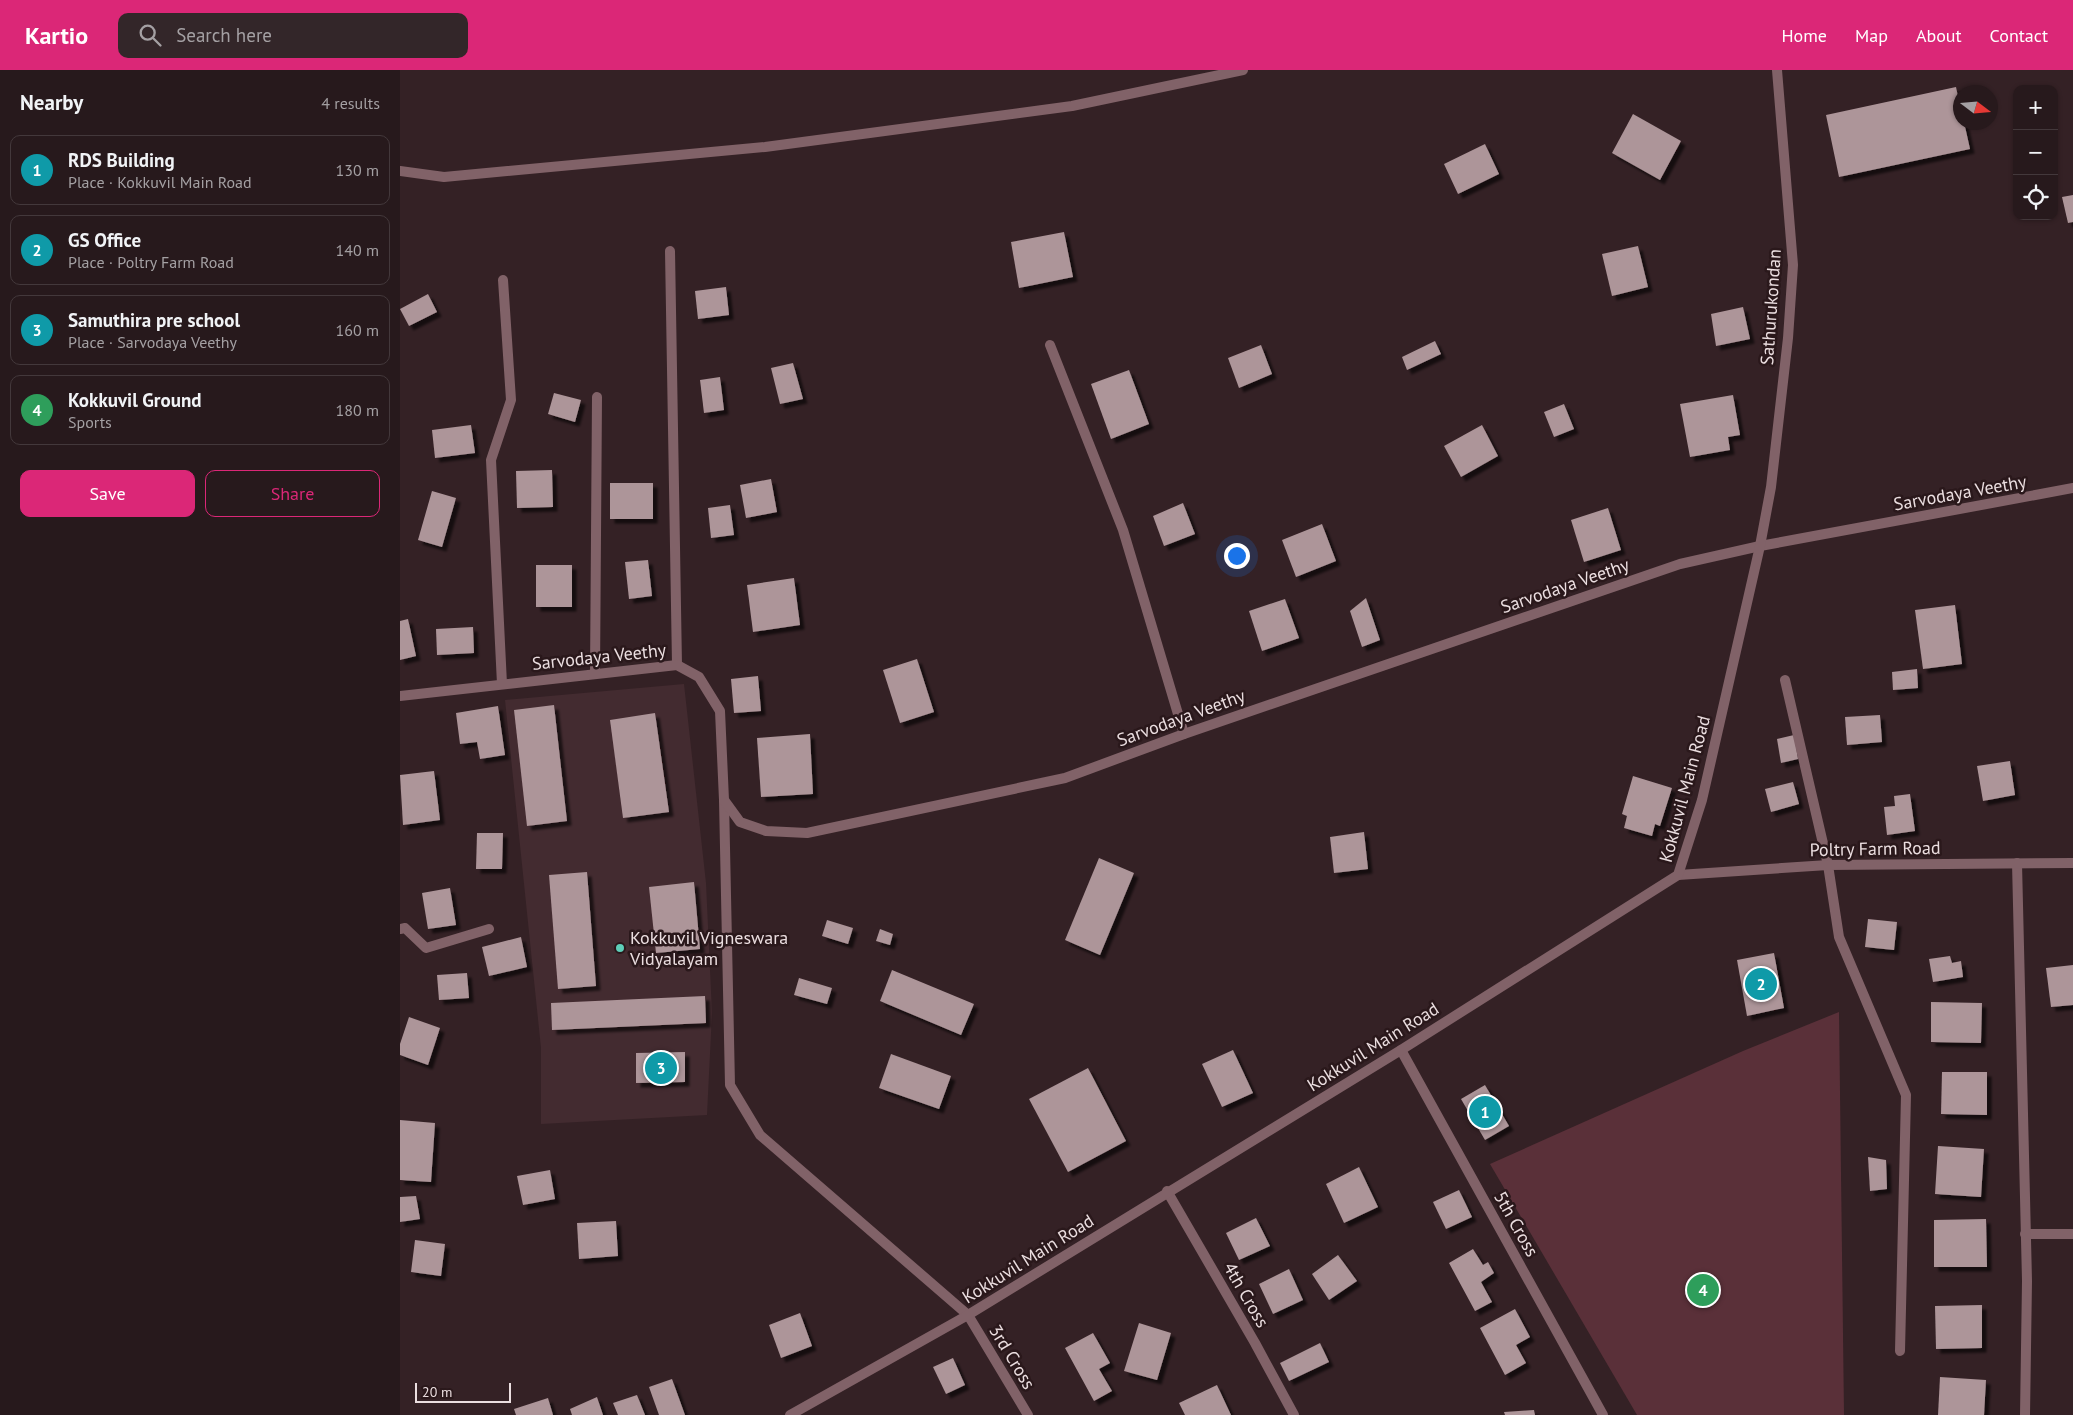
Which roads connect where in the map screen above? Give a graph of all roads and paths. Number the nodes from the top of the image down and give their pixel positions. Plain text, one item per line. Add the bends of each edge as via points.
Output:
1 (1243, 70) edge
2 (1778, 70) edge
3 (400, 171) edge
4 (670, 251) dead end
5 (503, 280) dead end
6 (1050, 345) dead end
7 (597, 397) dead end
8 (2073, 488) edge
9 (1760, 546) junction
10 (677, 665) junction
11 (595, 674) junction
12 (1785, 680) dead end
13 (502, 684) junction
14 (400, 696) edge
15 (1184, 734) junction
16 (724, 800) junction
17 (2017, 863) junction
18 (2073, 863) edge
19 (1828, 865) junction
20 (1678, 875) junction
21 (400, 929) edge
22 (489, 929) dead end
23 (1401, 1050) junction
24 (1168, 1191) junction
25 (2026, 1234) junction
26 (2073, 1234) edge
27 (968, 1315) junction
28 (1900, 1351) dead end
29 (790, 1415) edge
30 (1028, 1415) edge
31 (1294, 1415) edge
32 (1603, 1415) edge
33 (2026, 1415) edge

1 - 3 street via 1072,106 765,146 444,177
2 - 9 street, Sathurukondan via 1793,265 1771,487
4 - 10 street
5 - 13 street via 511,400 491,460
6 - 15 street via 1123,530
7 - 11 street
8 - 9 street, Sarvodaya Veethy
9 - 15 street, Sarvodaya Veethy via 1680,564
9 - 20 street, Kokkuvil Main Road via 1702,800
10 - 11 street, Sarvodaya Veethy
10 - 16 street, Sarvodaya Veethy via 699,677 720,711
11 - 13 street, Sarvodaya Veethy
12 - 19 street
13 - 14 street, Sarvodaya Veethy
15 - 16 street, Sarvodaya Veethy via 1065,778 807,833 766,831 740,822
16 - 27 street, 3rd Cross via 730,1085 760,1135
17 - 18 street, Poltry Farm Road
17 - 19 street, Poltry Farm Road
17 - 25 street
19 - 20 street, Poltry Farm Road
19 - 28 street via 1839,937 1906,1095
20 - 23 street, Kokkuvil Main Road
21 - 22 street via 405,928 426,948
23 - 24 street, Kokkuvil Main Road
23 - 32 street, 5th Cross
24 - 27 street, Kokkuvil Main Road
24 - 31 street, 4th Cross
25 - 26 street
25 - 33 street
27 - 29 street, Kokkuvil Main Road
27 - 30 street, 3rd Cross

